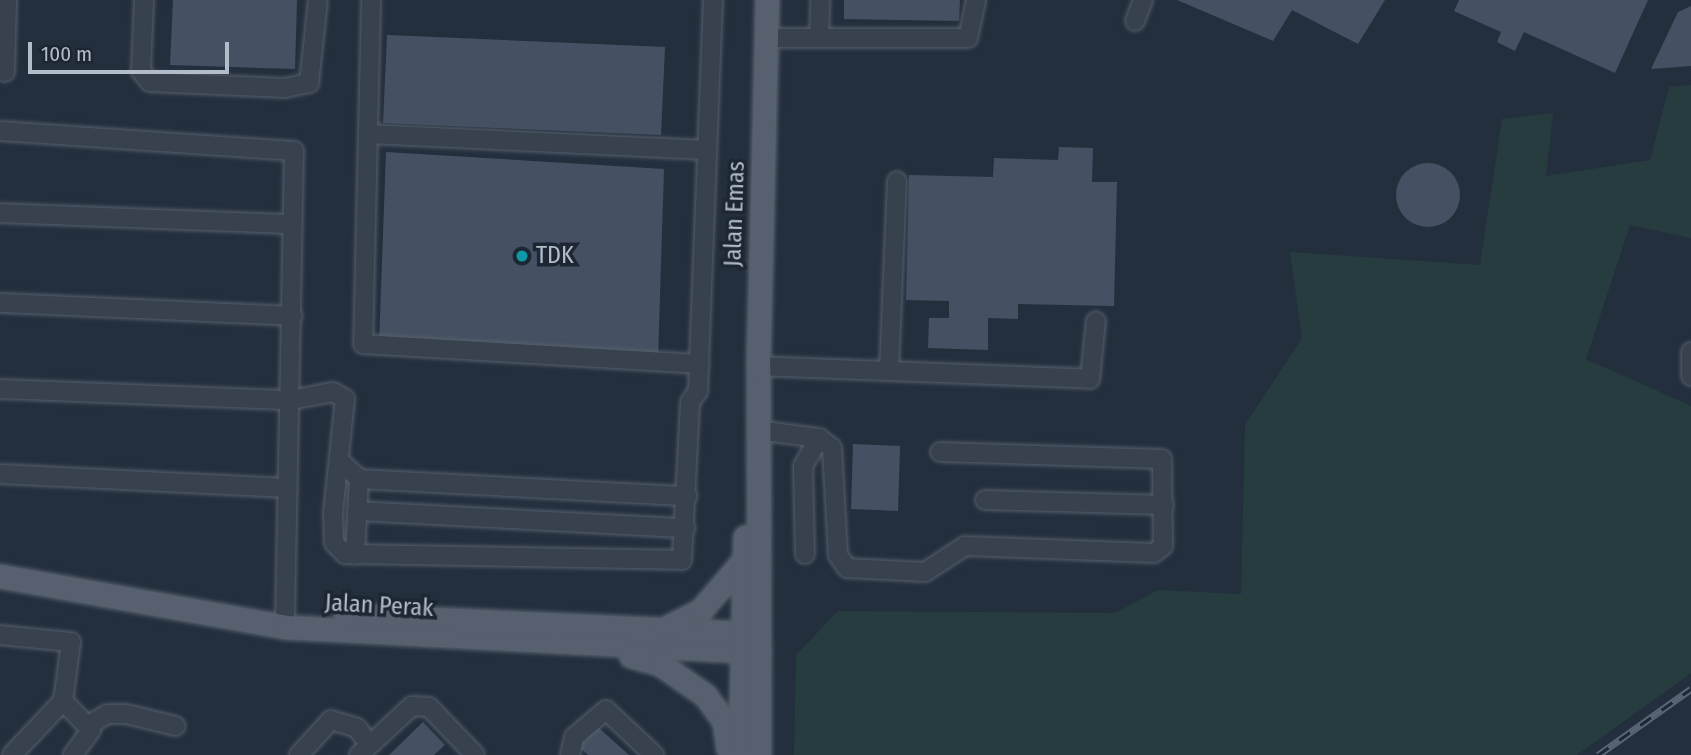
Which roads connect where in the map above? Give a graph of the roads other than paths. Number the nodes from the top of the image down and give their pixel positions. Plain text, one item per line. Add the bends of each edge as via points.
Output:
1 (7, 0) edge
2 (144, 0) edge
3 (318, 0) edge
4 (371, 0) edge
5 (713, 0) edge
6 (767, 0) edge
7 (820, 0) edge
8 (976, 0) edge
9 (1143, 0) edge
10 (1135, 21) dead end
11 (766, 38) junction
12 (819, 38) junction
13 (5, 72) dead end
14 (0, 131) edge
15 (368, 134) junction
16 (707, 150) junction
17 (897, 181) dead end
18 (0, 213) edge
19 (292, 224) junction
20 (0, 303) edge
21 (293, 316) junction
22 (1096, 321) dead end
23 (1691, 352) edge
24 (699, 364) junction
25 (758, 366) junction
26 (889, 371) junction
27 (1691, 376) edge
28 (0, 389) edge
29 (291, 401) junction
30 (757, 430) junction
31 (819, 438) junction
32 (940, 452) dead end
33 (342, 463) junction
34 (0, 474) edge
35 (359, 479) junction
36 (288, 488) junction
37 (688, 496) junction
38 (985, 500) dead end
39 (1164, 505) junction
40 (357, 511) junction
41 (686, 528) junction
42 (805, 554) dead end
43 (355, 555) junction
44 (0, 559) edge
45 (742, 562) junction
46 (0, 576) edge
47 (285, 619) junction
48 (663, 629) junction
49 (0, 635) edge
50 (749, 643) junction
51 (595, 645) junction
52 (63, 701) junction
53 (89, 725) junction
54 (176, 726) dead end
55 (364, 750) edge
56 (464, 751) edge
57 (565, 752) edge
58 (12, 755) edge
59 (73, 755) edge
60 (299, 755) edge
61 (654, 755) edge
62 (728, 755) edge
63 (740, 755) edge
64 (759, 755) edge

1 - 13 street
2 - 3 street via 141,71 150,82 285,88 309,83
4 - 15 street
5 - 16 street
6 - 11 main road, Jalan Emas
7 - 12 street
8 - 12 street via 968,38
9 - 10 street
11 - 12 street
11 - 25 main road, Jalan Emas
14 - 19 street via 291,146
15 - 16 street
15 - 24 street via 360,337 366,347
16 - 24 street
17 - 26 street
18 - 19 street
19 - 21 street
20 - 21 street
21 - 29 street
22 - 26 street via 1090,379
23 - 27 street
24 - 37 street via 698,391 690,402
25 - 26 street
25 - 30 main road, Jalan Emas
28 - 29 street
29 - 33 street via 333,392 345,399
29 - 36 street
30 - 31 street
30 - 45 main road, Jalan Emas
30 - 50 main road, Jalan Emas
31 - 39 street via 837,462 838,555 847,568 925,572 965,546 1160,552
31 - 42 street via 803,466
32 - 39 street via 1162,459
33 - 35 street
33 - 43 street via 335,474 334,542
34 - 36 street
35 - 37 street
35 - 40 street
36 - 47 street
37 - 41 street
38 - 39 street
40 - 41 street
40 - 43 street
41 - 43 street via 684,551 674,564
44 - 47 main road, Jalan Perak
45 - 48 main road via 701,610
45 - 50 main road, Jalan Emas
46 - 47 main road, Jalan Perak
47 - 48 main road, Jalan Perak
47 - 51 main road, Jalan Perak
48 - 50 main road, Jalan Perak
49 - 52 street via 71,642
50 - 51 main road, Jalan Perak
50 - 63 main road, Jalan Emas
50 - 64 main road, Jalan Emas
51 - 62 main road via 660,664 705,695 724,721
52 - 53 street
52 - 58 street
53 - 54 street via 107,714 126,714
53 - 59 street
55 - 56 street via 412,706 429,707
55 - 60 street via 358,728 331,720
57 - 61 street via 606,710

